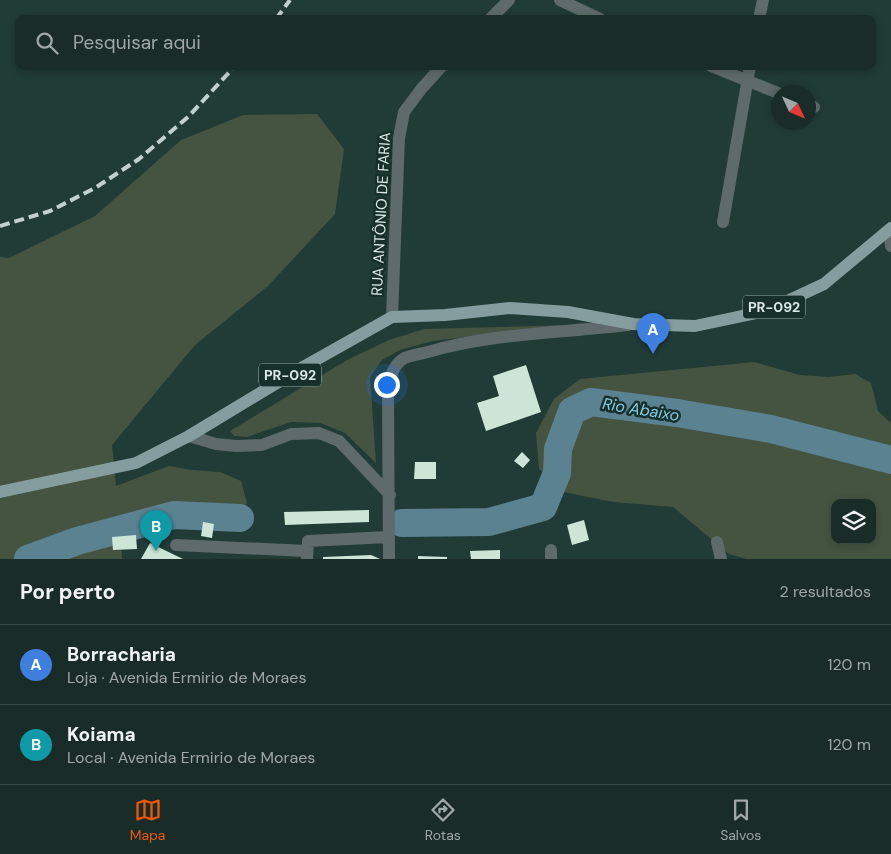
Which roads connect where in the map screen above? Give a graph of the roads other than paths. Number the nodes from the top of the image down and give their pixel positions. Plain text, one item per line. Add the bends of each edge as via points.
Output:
1 (509, 0) edge
2 (560, 0) edge
3 (763, 0) edge
4 (494, 15) edge
5 (592, 15) edge
6 (760, 15) edge
7 (438, 70) edge
8 (721, 70) edge
9 (749, 70) edge
10 (748, 81) junction
11 (771, 90) edge
12 (723, 222) dead end
13 (890, 229) edge
14 (891, 246) edge
15 (392, 317) junction
16 (633, 324) junction
17 (189, 436) junction
18 (0, 492) edge
19 (390, 495) junction
20 (388, 537) junction
21 (718, 542) dead end
22 (176, 544) dead end
23 (308, 550) edge
24 (389, 559) edge
25 (721, 559) edge

1 - 4 street
2 - 5 street
3 - 6 street
7 - 15 street, RUA ANTÔNIO DE FARIA via 404,112 399,138
8 - 10 street
9 - 10 street
10 - 11 street
10 - 12 street
13 - 14 street
13 - 16 main road, PR-092 via 824,284 766,311 695,326
15 - 16 main road, PR-092 via 510,308 568,312
15 - 17 main road, PR-092
16 - 19 street via 458,343 403,359 391,372 388,393
17 - 18 main road, PR-092 via 136,463
17 - 19 street via 236,446 262,444 291,434 319,433 339,441
19 - 20 street
20 - 23 street via 360,532
20 - 24 street
21 - 25 street
22 - 23 street

